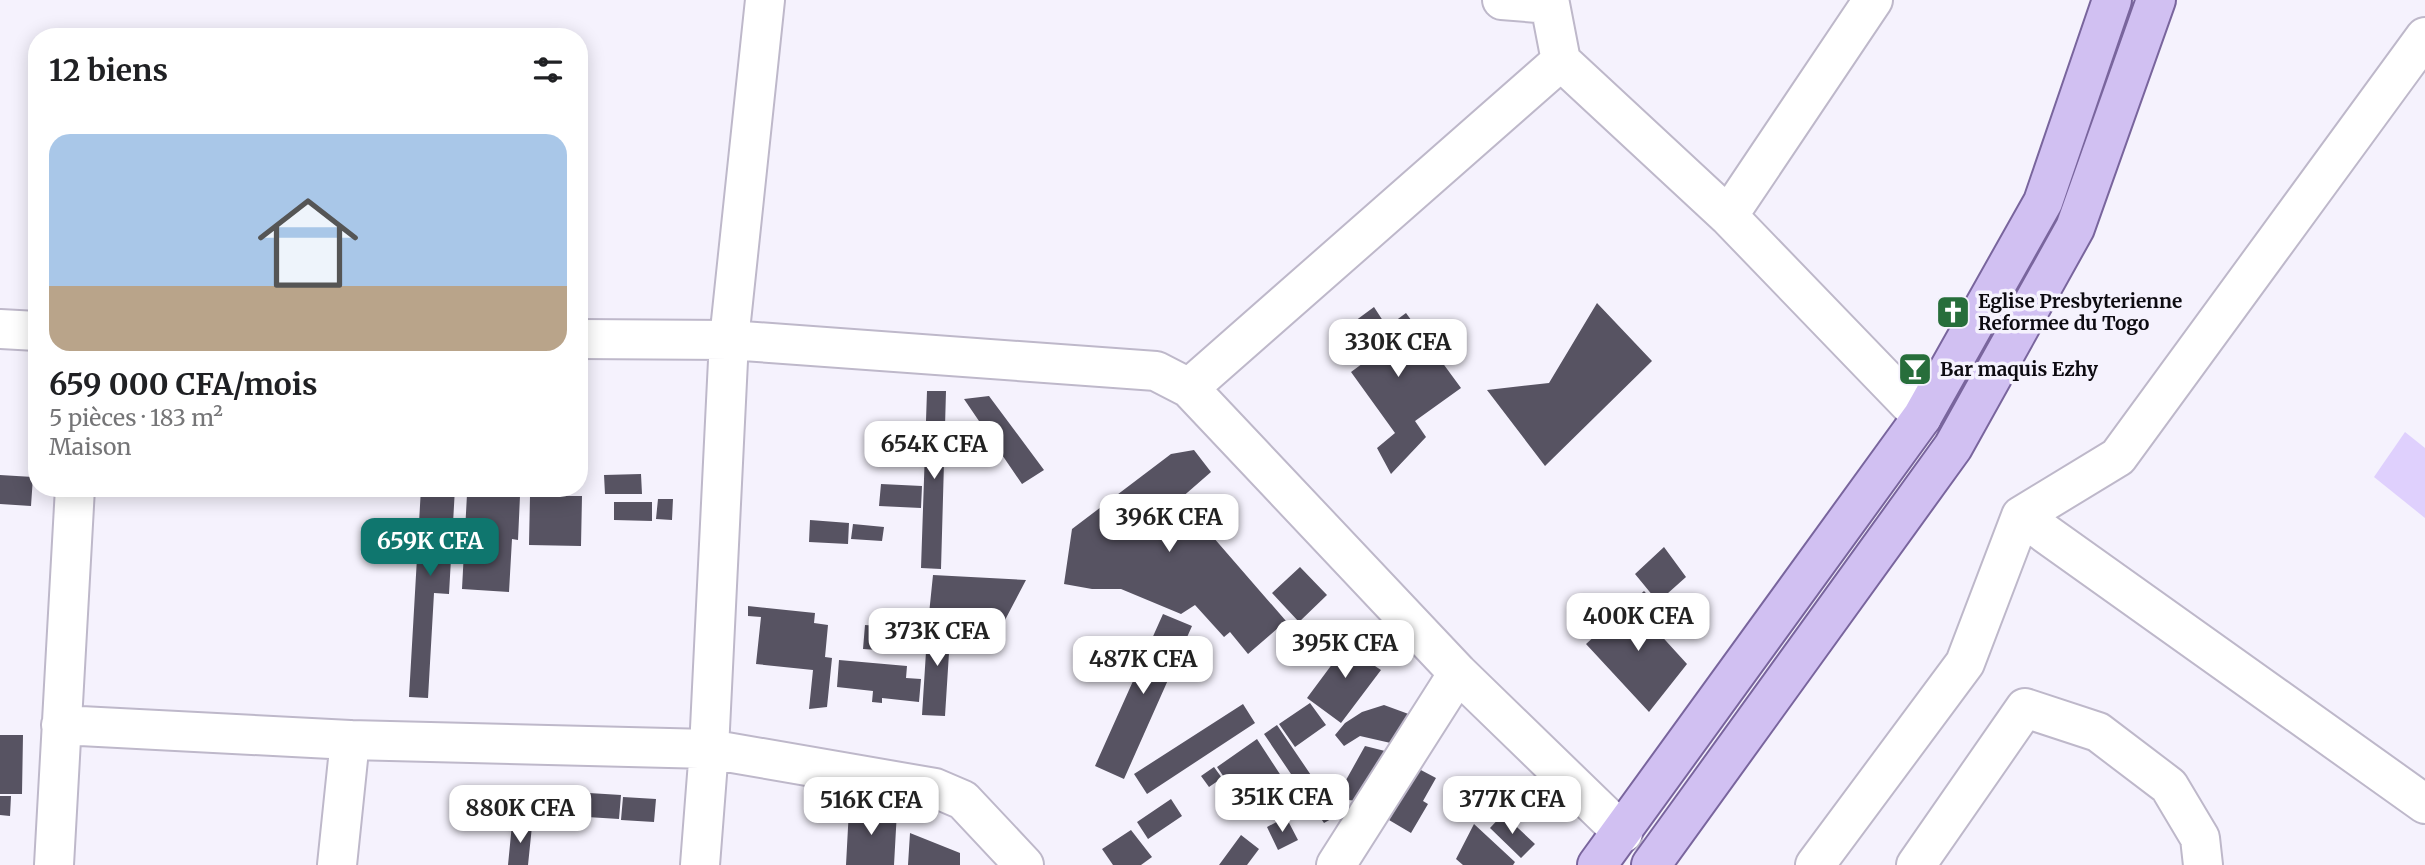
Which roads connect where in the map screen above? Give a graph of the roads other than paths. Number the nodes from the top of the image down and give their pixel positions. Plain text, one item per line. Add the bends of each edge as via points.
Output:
1 (765, 0) edge
2 (1502, 0) edge
3 (1873, 0) edge
4 (2112, 0) edge
5 (2156, 0) edge
6 (1550, 2) edge
7 (2425, 37) edge
8 (1561, 61) junction
9 (1728, 216) junction
10 (0, 328) edge
11 (28, 330) edge
12 (588, 339) edge
13 (729, 340) junction
14 (1189, 388) junction
15 (1922, 417) junction
16 (74, 497) edge
17 (2021, 516) junction
18 (1458, 673) junction
19 (61, 725) junction
20 (350, 740) junction
21 (709, 749) junction
22 (2425, 804) edge
23 (1623, 833) junction
24 (54, 865) edge
25 (337, 865) edge
26 (699, 865) edge
27 (1024, 865) edge
28 (1336, 865) edge
29 (1597, 865) edge
30 (1651, 865) edge
31 (1815, 865) edge
32 (1916, 865) edge
33 (2203, 865) edge

1 - 13 street
2 - 6 street
3 - 9 street
4 - 15 main road via 2043,202
5 - 30 main road via 2075,228 1954,447
6 - 8 street
7 - 17 street via 2118,457
8 - 9 street
8 - 14 street
9 - 15 street
10 - 11 street
12 - 13 street
13 - 14 street via 1156,371
13 - 21 street
14 - 18 street
15 - 23 main road
16 - 19 street
17 - 22 street
17 - 31 street via 1965,663
18 - 23 street
18 - 28 street
19 - 20 street
19 - 24 street
20 - 21 street
20 - 25 street
21 - 26 street
21 - 27 street via 935,788 963,800
23 - 29 main road
32 - 33 street via 2025,708 2098,732 2169,786 2200,838

